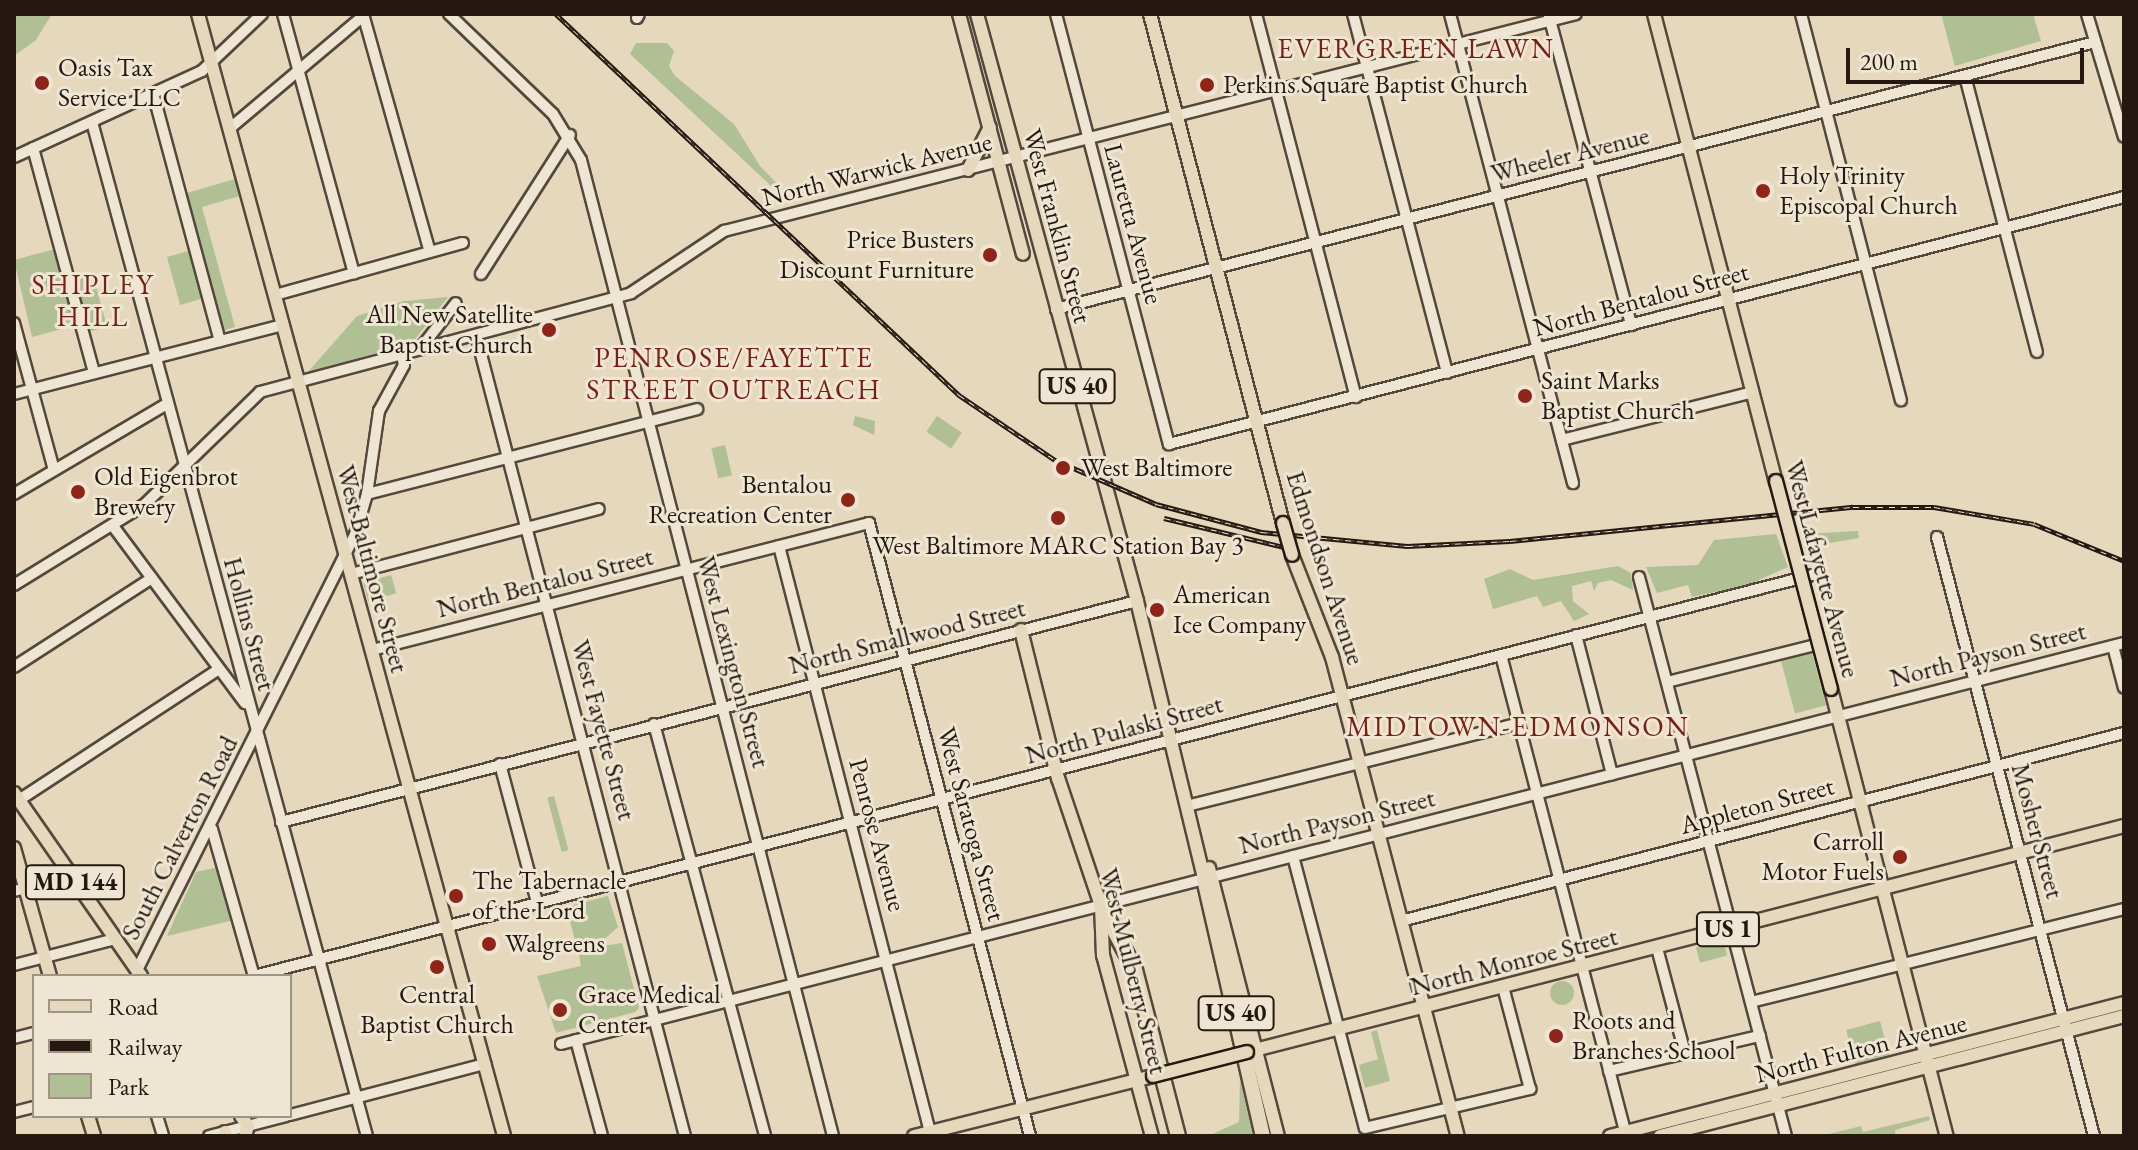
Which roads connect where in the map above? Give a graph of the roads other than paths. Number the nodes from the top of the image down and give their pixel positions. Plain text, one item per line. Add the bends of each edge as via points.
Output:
1 (198, 14) edge
2 (262, 14) edge
3 (283, 14) edge
4 (449, 14) edge
5 (959, 14) edge
6 (977, 14) edge
7 (1056, 14) edge
8 (1150, 14) edge
9 (1256, 14) edge
10 (1353, 14) edge
11 (1450, 14) edge
12 (1576, 14) edge
13 (1654, 14) edge
14 (1801, 14) edge
15 (2087, 14) edge
16 (363, 15) edge
17 (1550, 17) edge
18 (2095, 42) junction
19 (1458, 44) junction
20 (210, 61) junction
21 (1367, 67) junction
22 (298, 71) junction
23 (1965, 76) junction
24 (1276, 91) junction
25 (153, 93) junction
26 (1826, 111) junction
27 (1177, 116) junction
28 (92, 122) junction
29 (990, 127) junction
30 (229, 129) junction
31 (570, 135) junction
32 (2124, 137) edge
33 (1088, 139) junction
34 (1689, 147) junction
35 (33, 148) junction
36 (14, 157) edge
37 (1015, 157) junction
38 (999, 162) junction
39 (968, 170) junction
40 (1591, 172) junction
41 (1498, 196) junction
42 (2124, 197) edge
43 (1407, 219) junction
44 (2005, 228) junction
45 (1037, 238) junction
46 (463, 243) dead end
47 (1316, 243) junction
48 (430, 252) junction
49 (1023, 254) dead end
50 (1866, 264) junction
51 (1217, 268) junction
52 (354, 273) junction
53 (481, 274) dead end
54 (1128, 291) junction
55 (275, 295) junction
56 (615, 298) junction
57 (1729, 300) junction
58 (456, 303) dead end
59 (1056, 309) junction
60 (14, 323) edge
61 (283, 325) junction
62 (1631, 325) junction
63 (476, 335) junction
64 (220, 341) junction
65 (1538, 349) junction
66 (420, 350) junction
67 (2037, 352) dead end
68 (402, 355) junction
69 (155, 358) junction
70 (94, 373) junction
71 (1447, 373) junction
72 (298, 382) junction
73 (32, 389) junction
74 (1753, 392) junction
75 (14, 394) edge
76 (1356, 397) junction
77 (1901, 400) dead end
78 (167, 404) junction
79 (697, 409) dead end
80 (648, 422) junction
81 (1257, 423) junction
82 (1562, 440) junction
83 (1169, 444) joint
84 (508, 458) junction
85 (184, 465) junction
86 (54, 470) junction
87 (1573, 483) dead end
88 (14, 494) edge
89 (367, 494) junction
90 (599, 509) dead end
91 (869, 523) joint
92 (113, 526) junction
93 (527, 530) junction
94 (1937, 537) dead end
95 (779, 546) junction
96 (346, 554) junction
97 (686, 569) junction
98 (351, 574) junction
99 (1807, 576) joint
100 (1639, 577) dead end
101 (152, 578) junction
102 (14, 585) edge
103 (1137, 601) junction
104 (547, 605) junction
105 (1650, 616) junction
106 (1021, 630) junction
107 (1576, 635) junction
108 (2118, 644) edge
109 (372, 650) junction
110 (1501, 655) junction
111 (904, 660) junction
112 (14, 667) edge
113 (218, 670) junction
114 (1975, 681) junction
115 (1667, 682) junction
116 (814, 684) junction
117 (2124, 688) edge
118 (1342, 696) junction
119 (722, 707) junction
120 (249, 708) junction
121 (1838, 716) junction
122 (1519, 723) junction
123 (654, 724) junction
124 (2124, 733) edge
125 (256, 736) junction
126 (1172, 739) junction
127 (583, 742) junction
128 (1686, 755) junction
129 (500, 764) junction
130 (1360, 764) junction
131 (1997, 766) junction
132 (1056, 770) junction
133 (1612, 774) junction
134 (409, 787) junction
135 (1537, 794) junction
136 (17, 797) edge
137 (941, 800) junction
138 (1860, 802) junction
139 (1187, 806) junction
140 (281, 822) junction
141 (850, 823) junction
142 (2124, 826) edge
143 (212, 829) junction
144 (1378, 834) junction
145 (1709, 841) junction
146 (759, 846) junction
147 (14, 848) edge
148 (2020, 853) junction
149 (1293, 856) junction
150 (690, 864) junction
151 (71, 877) junction
152 (1208, 878) junction
153 (1560, 880) junction
154 (620, 882) junction
155 (1882, 888) junction
156 (20, 890) edge
157 (537, 902) junction
158 (1101, 906) junction
159 (2124, 909) edge
160 (1401, 921) junction
161 (447, 926) junction
162 (1732, 928) junction
163 (2040, 930) junction
164 (978, 937) junction
165 (115, 939) junction
166 (1657, 948) junction
167 (45, 957) junction
168 (318, 959) junction
169 (887, 960) junction
170 (1902, 964) junction
171 (14, 965) edge
172 (1582, 967) junction
173 (139, 973) edge
174 (49, 974) edge
175 (253, 974) edge
176 (262, 974) edge
177 (793, 984) junction
178 (1503, 987) junction
179 (729, 1001) junction
180 (1751, 1002) junction
181 (2124, 1003) edge
182 (1424, 1008) junction
183 (2124, 1016) edge
184 (656, 1019) junction
185 (2065, 1025) junction
186 (1339, 1029) junction
187 (1760, 1036) junction
188 (576, 1040) junction
189 (561, 1044) dead end
190 (1252, 1051) junction
191 (1685, 1053) junction
192 (1927, 1061) junction
193 (485, 1064) junction
194 (1609, 1071) junction
195 (1137, 1080) junction
196 (357, 1098) junction
197 (1777, 1100) junction
198 (1450, 1108) junction
199 (1023, 1109) junction
200 (292, 1114) edge
201 (279, 1118) edge
202 (247, 1128) edge
203 (226, 1134) edge
204 (931, 1134) edge
205 (1626, 1134) edge
206 (764, 1135) edge
207 (209, 1136) edge
208 (367, 1136) edge
209 (504, 1136) edge
210 (602, 1136) edge
211 (685, 1136) edge
212 (833, 1136) edge
213 (914, 1136) edge
214 (1030, 1136) edge
215 (1152, 1136) edge
216 (1178, 1136) edge
217 (1256, 1136) edge
218 (1263, 1136) edge
219 (1278, 1136) edge
220 (1458, 1136) edge
221 (1610, 1136) edge
222 (1660, 1136) edge
223 (1786, 1136) edge
224 (1947, 1136) edge
225 (2094, 1136) edge

1 - 20 main road, West Baltimore Street
2 - 20 street
3 - 22 street
4 - 31 street, West Lexington Street
5 - 29 main road, West Franklin Street
6 - 37 main road, West Franklin Street / US 40
7 - 33 street, Lauretta Avenue
8 - 27 main road, Edmondson Avenue
9 - 24 street
10 - 21 street
11 - 19 street
12 - 17 street, North Warwick Avenue
13 - 34 main road, West Lafayette Avenue
14 - 26 street
15 - 18 street
16 - 22 street
16 - 48 street
17 - 19 street, North Warwick Avenue
17 - 40 street
18 - 23 street, Wheeler Avenue
18 - 32 street
19 - 21 street, North Warwick Avenue
19 - 41 street
20 - 25 street via 202,71
20 - 30 main road, West Baltimore Street
21 - 24 street, North Warwick Avenue
21 - 43 street
22 - 30 street
22 - 52 street
23 - 26 street, Wheeler Avenue
23 - 44 street
24 - 27 street, North Warwick Avenue
24 - 47 street
25 - 28 street
25 - 64 street
26 - 34 street, Wheeler Avenue
26 - 50 street
27 - 33 street, North Warwick Avenue
27 - 51 main road, Edmondson Avenue
28 - 35 street
28 - 69 street, Hollins Street
29 - 38 main road, West Franklin Street
29 - 39 main road
30 - 55 main road, West Baltimore Street
31 - 53 street
31 - 56 street, West Lexington Street
33 - 37 street, North Warwick Avenue
33 - 54 street, Lauretta Avenue
34 - 40 street, Wheeler Avenue
34 - 57 main road, West Lafayette Avenue
35 - 36 street
35 - 70 street
37 - 38 street, North Warwick Avenue
37 - 45 main road, West Franklin Street / US 40
38 - 39 street, North Warwick Avenue
38 - 45 main road
38 - 49 main road, West Franklin Street
39 - 56 street, North Warwick Avenue via 724,231 651,284
40 - 41 street, Wheeler Avenue
40 - 62 street
41 - 43 street, Wheeler Avenue
41 - 65 street
42 - 44 street, North Bentalou Street
43 - 47 street, Wheeler Avenue
43 - 71 street
44 - 50 street, North Bentalou Street
44 - 67 street
45 - 59 main road, West Franklin Street / US 40
46 - 48 street
47 - 51 street, Wheeler Avenue
47 - 76 street
48 - 52 street
50 - 57 street, North Bentalou Street
50 - 77 street
51 - 54 street, Wheeler Avenue
51 - 81 main road, Edmondson Avenue
52 - 55 street
54 - 59 street, Wheeler Avenue
54 - 83 street, Lauretta Avenue
55 - 61 main road, West Baltimore Street
56 - 63 street, North Warwick Avenue
56 - 80 street, West Lexington Street
57 - 62 street, North Bentalou Street
57 - 74 main road, West Lafayette Avenue
58 - 66 street
59 - 103 main road, West Franklin Street / US 40
60 - 73 street
61 - 64 street
61 - 72 main road, West Baltimore Street
62 - 65 street, North Bentalou Street
63 - 66 street, North Warwick Avenue
63 - 84 street, West Fayette Street
64 - 69 street
65 - 71 street, North Bentalou Street
65 - 82 street
66 - 68 street, North Warwick Avenue
68 - 72 street, North Warwick Avenue
68 - 89 street, South Calverton Road via 404,365 379,411
69 - 70 street
69 - 78 street, Hollins Street
70 - 73 street
71 - 76 street, North Bentalou Street
72 - 85 street, North Warwick Avenue via 250,397
72 - 96 main road, West Baltimore Street
73 - 75 street
73 - 86 street
74 - 82 street
74 - 121 main road, West Lafayette Avenue, bridge
76 - 81 street, North Bentalou Street
78 - 85 street, Hollins Street
78 - 86 street
79 - 80 street
80 - 84 street
80 - 97 street, West Lexington Street
81 - 83 street, North Bentalou Street
81 - 118 main road, Edmondson Avenue, bridge via 1292,555 1326,637
82 - 87 street
84 - 89 street
84 - 93 street, West Fayette Street
85 - 92 street, North Warwick Avenue via 144,505
85 - 120 street, Hollins Street
86 - 88 street
89 - 96 street, South Calverton Road
90 - 93 street
91 - 95 street, North Bentalou Street
91 - 111 street, West Saratoga Street
92 - 101 street
92 - 102 street, North Warwick Avenue
93 - 98 street
93 - 104 street, West Fayette Street
94 - 114 street, Mosher Street
95 - 97 street, North Bentalou Street
95 - 116 street, Penrose Avenue
96 - 98 main road, West Baltimore Street
96 - 125 street, South Calverton Road
97 - 104 street, North Bentalou Street
97 - 119 street, West Lexington Street
98 - 109 main road, West Baltimore Street
99 - 105 street, North Pulaski Street
99 - 115 street, West Lafayette Avenue via 1819,644
100 - 105 street
101 - 112 street
101 - 113 street
103 - 106 street, North Smallwood Street
103 - 126 main road, West Franklin Street / US 40
104 - 109 street, North Bentalou Street
104 - 127 street, West Fayette Street
105 - 107 street, North Pulaski Street
105 - 115 street
106 - 111 street, North Smallwood Street
106 - 132 main road, West Mulberry Street
107 - 110 street, North Pulaski Street
107 - 133 street
108 - 114 street, North Payson Street
108 - 117 street
109 - 134 main road, West Baltimore Street
110 - 118 street, North Pulaski Street
110 - 122 street
111 - 116 street, North Smallwood Street
111 - 137 street, West Saratoga Street
113 - 120 street
113 - 136 street
114 - 121 street, North Payson Street
114 - 131 street, Mosher Street
115 - 128 street
116 - 119 street, North Smallwood Street
116 - 141 street, Penrose Avenue
118 - 126 street, North Pulaski Street
118 - 130 main road, Edmondson Avenue
119 - 123 street, North Smallwood Street
119 - 146 street, West Lexington Street
120 - 125 street, Hollins Street
121 - 128 street, North Payson Street
121 - 138 main road, West Lafayette Avenue
122 - 130 street
122 - 135 street
123 - 127 street, North Smallwood Street
123 - 150 street
124 - 131 street, Appleton Street
125 - 140 street, Hollins Street
125 - 143 street, South Calverton Road
126 - 132 street, North Pulaski Street
126 - 139 main road, West Franklin Street / US 40
127 - 129 street, North Smallwood Street
127 - 154 street, West Fayette Street
128 - 133 street, North Payson Street
128 - 145 street
129 - 134 street, North Smallwood Street
129 - 157 street
130 - 139 street
130 - 144 main road, Edmondson Avenue
131 - 138 street, Appleton Street
131 - 148 street, Mosher Street
132 - 137 street, North Pulaski Street
132 - 158 main road, West Mulberry Street
133 - 135 street, North Payson Street
134 - 140 street, North Smallwood Street
134 - 161 main road, West Baltimore Street
135 - 144 street, North Payson Street
135 - 153 street
136 - 151 main road, MD 144
137 - 141 street, North Pulaski Street
137 - 164 street, West Saratoga Street
138 - 145 street, Appleton Street
138 - 155 main road, West Lafayette Avenue
139 - 152 main road, West Franklin Street / US 40
140 - 168 street, Hollins Street
141 - 146 street, North Pulaski Street
141 - 169 street, Penrose Avenue
142 - 148 main road, North Monroe Street / US 1
143 - 173 street, South Calverton Road
143 - 175 street
144 - 149 street, North Payson Street
144 - 160 main road, Edmondson Avenue
145 - 153 street, Appleton Street
145 - 162 street
146 - 150 street, North Pulaski Street
146 - 177 street, West Lexington Street
147 - 156 main road, MD 144
148 - 155 main road, North Monroe Street / US 1
148 - 163 street, Mosher Street
149 - 152 street, North Payson Street
149 - 186 street
150 - 154 street, North Pulaski Street
150 - 179 street
151 - 156 street
151 - 165 main road, MD 144
152 - 158 street, North Payson Street
152 - 190 main road, West Franklin Street
152 - 217 highway via 1210,930
152 - 218 highway, US 40
153 - 160 street, Appleton Street
153 - 172 street
154 - 157 street, North Pulaski Street
154 - 184 street, West Fayette Street
155 - 162 main road, North Monroe Street / US 1
155 - 170 main road, West Lafayette Avenue
156 - 167 main road, MD 144
157 - 161 street, North Pulaski Street
158 - 164 street, North Payson Street
158 - 195 main road, West Mulberry Street via 1103,955
158 - 216 highway via 1135,970
159 - 163 street
160 - 182 main road, Edmondson Avenue
161 - 168 street, North Pulaski Street
161 - 193 main road, West Baltimore Street
162 - 166 main road, North Monroe Street / US 1
162 - 180 street
163 - 170 street
163 - 185 street, Mosher Street
164 - 169 street, North Payson Street
164 - 199 street, West Saratoga Street
165 - 167 street
165 - 173 main road, MD 144
166 - 172 main road, North Monroe Street / US 1
166 - 191 street
167 - 171 street
167 - 174 main road, MD 144
168 - 176 street, North Pulaski Street
168 - 196 street, Hollins Street
169 - 177 street, North Payson Street
169 - 204 street, Penrose Avenue
170 - 180 street
170 - 192 main road, West Lafayette Avenue
172 - 178 main road, North Monroe Street / US 1
172 - 194 street
177 - 179 street, North Payson Street
177 - 212 street, West Lexington Street
178 - 182 main road, North Monroe Street / US 1
178 - 198 street via 1530,1089
179 - 184 street, North Payson Street
179 - 206 street
180 - 187 street
181 - 185 main road, North Fulton Avenue
182 - 186 main road, North Monroe Street / US 1
182 - 198 main road, Edmondson Avenue
183 - 185 main road, North Fulton Avenue
184 - 188 street, North Payson Street
184 - 211 street, West Fayette Street
185 - 192 main road, North Fulton Avenue
185 - 225 street, Mosher Street
186 - 190 main road, North Monroe Street / US 1
186 - 198 street via 1365,1128
187 - 191 street
187 - 197 street
188 - 189 street, North Payson Street
188 - 210 street
190 - 195 main road, North Monroe Street / US 1, bridge
190 - 219 main road, West Franklin Street
191 - 194 street
192 - 197 main road, North Fulton Avenue
192 - 224 main road, West Lafayette Avenue
193 - 196 street
193 - 209 main road, West Baltimore Street
194 - 205 street
195 - 199 main road, North Monroe Street / US 1
195 - 215 main road, West Mulberry Street
196 - 200 street
196 - 208 street, Hollins Street
197 - 205 main road, North Fulton Avenue
197 - 222 main road, North Fulton Avenue
197 - 223 street
198 - 220 main road, Edmondson Avenue
199 - 204 main road, North Monroe Street / US 1
199 - 214 street, West Saratoga Street
201 - 202 street
202 - 203 street
203 - 207 street
204 - 213 main road, North Monroe Street / US 1
205 - 221 main road, North Fulton Avenue

